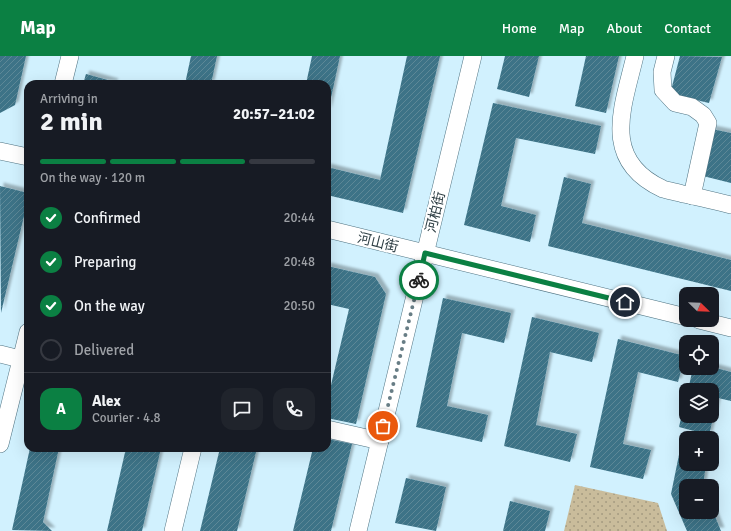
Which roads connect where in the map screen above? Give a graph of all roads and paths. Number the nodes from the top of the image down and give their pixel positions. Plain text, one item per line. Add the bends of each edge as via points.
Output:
1 (70, 56) edge
2 (473, 56) edge
3 (635, 56) edge
4 (666, 56) edge
5 (64, 80) edge
6 (0, 151) edge
7 (24, 156) edge
8 (692, 196) junction
9 (731, 205) edge
10 (331, 230) edge
11 (425, 253) junction
12 (679, 315) edge
13 (719, 325) edge
14 (731, 328) edge
15 (0, 354) edge
16 (24, 361) edge
17 (331, 430) edge
18 (380, 441) junction
19 (0, 444) edge
20 (192, 452) edge
21 (173, 531) edge
22 (358, 531) edge

1 - 5 street
2 - 11 street, 河柏街
3 - 8 street via 621,113 620,139 628,160 645,179 664,189
4 - 8 street via 662,72 663,90 675,103 692,106 708,122
6 - 7 street
8 - 9 street
10 - 11 street, 河山街
11 - 12 street, 河山街
11 - 18 street, 河柏街
13 - 14 street
15 - 16 street
16 - 19 street
17 - 18 street
18 - 22 street, 河柏街
20 - 21 street

